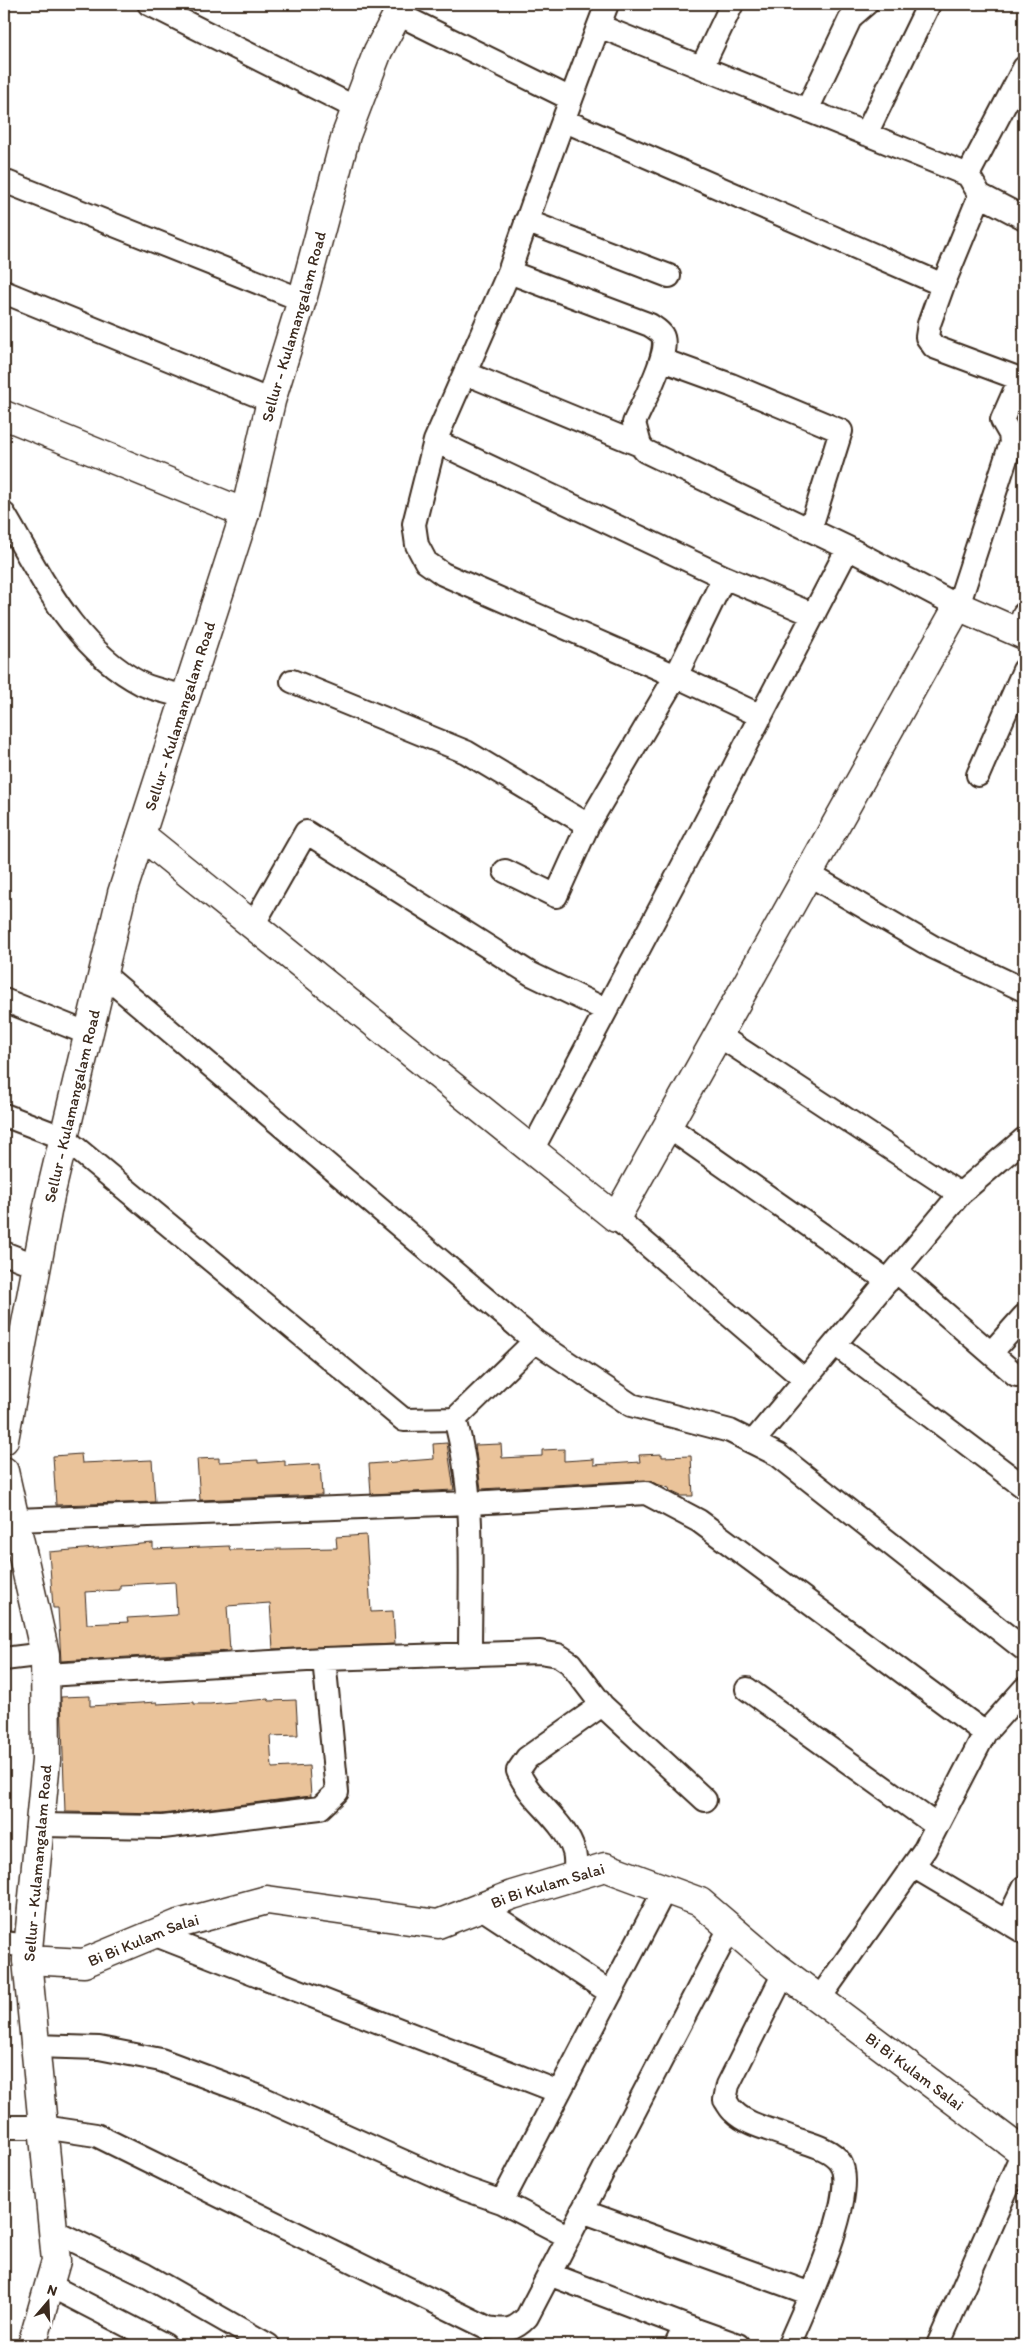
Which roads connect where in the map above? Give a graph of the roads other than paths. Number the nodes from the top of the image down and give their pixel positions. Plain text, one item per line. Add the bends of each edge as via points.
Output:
1 (149, 4) edge
2 (607, 4) edge
3 (732, 4) edge
4 (866, 4) edge
5 (929, 4) edge
6 (400, 9) edge
7 (599, 26) junction
8 (702, 67) junction
9 (1024, 68) edge
10 (356, 108) junction
11 (567, 110) junction
12 (807, 110) junction
13 (866, 134) junction
14 (968, 175) junction
15 (4, 181) edge
16 (980, 195) junction
17 (1024, 218) edge
18 (526, 222) junction
19 (509, 272) junction
20 (669, 276) dead end
21 (943, 285) junction
22 (4, 292) edge
23 (302, 300) junction
24 (662, 360) junction
25 (465, 373) junction
26 (1022, 373) edge
27 (271, 401) junction
28 (4, 415) edge
29 (435, 441) junction
30 (640, 445) junction
31 (244, 513) junction
32 (4, 514) edge
33 (810, 530) junction
34 (848, 548) junction
35 (724, 577) junction
36 (958, 606) junction
37 (814, 615) junction
38 (1022, 627) edge
39 (1024, 670) edge
40 (676, 676) junction
41 (292, 681) dead end
42 (186, 697) junction
43 (761, 716) junction
44 (978, 776) dead end
45 (588, 826) junction
46 (141, 834) junction
47 (505, 871) dead end
48 (808, 874) junction
49 (253, 925) junction
50 (103, 974) junction
51 (1023, 985) edge
52 (4, 1000) edge
53 (606, 1010) junction
54 (89, 1034) junction
55 (718, 1035) junction
56 (4, 1115) edge
57 (667, 1126) junction
58 (64, 1138) junction
59 (1024, 1139) edge
60 (532, 1150) junction
61 (960, 1194) junction
62 (616, 1218) junction
63 (4, 1254) edge
64 (37, 1266) junction
65 (892, 1276) junction
66 (1024, 1316) edge
67 (534, 1341) junction
68 (835, 1344) junction
69 (991, 1353) junction
70 (1016, 1374) dead end
71 (805, 1380) junction
72 (455, 1419) junction
73 (5, 1427) edge
74 (753, 1442) junction
75 (4, 1471) edge
76 (1024, 1487) edge
77 (470, 1503) junction
78 (16, 1520) junction
79 (1024, 1649) edge
80 (470, 1653) junction
81 (4, 1659) edge
82 (324, 1659) junction
83 (46, 1664) junction
84 (747, 1689) dead end
85 (1024, 1689) edge
86 (602, 1704) junction
87 (986, 1733) junction
88 (705, 1800) dead end
89 (40, 1825) junction
90 (936, 1826) junction
91 (913, 1866) junction
92 (575, 1876) junction
93 (1024, 1887) edge
94 (665, 1889) junction
95 (480, 1907) junction
96 (1016, 1927) edge
97 (730, 1928) junction
98 (154, 1934) junction
99 (20, 1950) edge
100 (784, 1973) junction
101 (611, 1993) junction
102 (819, 1999) junction
103 (35, 2046) junction
104 (560, 2092) junction
105 (43, 2126) junction
106 (4, 2127) edge
107 (1024, 2152) edge
108 (502, 2202) junction
109 (582, 2211) junction
110 (54, 2231) junction
111 (568, 2237) junction
112 (549, 2274) junction
113 (49, 2285) junction
114 (811, 2294) junction
115 (680, 2336) edge
116 (508, 2338) edge
117 (32, 2345) edge
118 (165, 2345) edge
119 (268, 2345) edge
120 (738, 2345) edge
121 (789, 2345) edge
122 (938, 2345) edge

1 - 10 street
2 - 7 street
3 - 8 street
4 - 12 street via 852,17
5 - 13 street
6 - 10 street, Sellur - Kulamangalam Road via 378,51
6 - 11 street
7 - 8 street
7 - 11 street
8 - 12 street
9 - 14 street
10 - 23 street, Sellur - Kulamangalam Road
11 - 18 street
11 - 21 street
12 - 13 street
13 - 14 street
14 - 16 street
15 - 23 street
16 - 17 street
16 - 21 street
18 - 19 street
18 - 20 street
19 - 24 street via 650,325 662,335 665,346
19 - 25 street
21 - 26 street via 927,337 934,348
22 - 27 street
23 - 27 street, Sellur - Kulamangalam Road
24 - 30 street via 634,423
24 - 33 street via 841,431
25 - 29 street
25 - 30 street
26 - 36 street via 1002,420 1011,443
27 - 31 street, Sellur - Kulamangalam Road
28 - 31 street
29 - 35 street
29 - 40 street via 414,524 417,545 426,562 443,574
30 - 33 street via 646,451
31 - 42 street, Sellur - Kulamangalam Road
32 - 42 street via 68,621 105,659 142,684
33 - 34 street
34 - 36 street
34 - 37 street
35 - 37 street
35 - 40 street
36 - 38 street
36 - 48 street
37 - 43 street
39 - 44 street
40 - 43 street
40 - 45 street
41 - 45 street via 466,752
42 - 46 street, Sellur - Kulamangalam Road
43 - 53 street
45 - 47 street via 556,896
46 - 49 street
46 - 50 street, Sellur - Kulamangalam Road via 122,893
48 - 51 street via 934,947
48 - 55 street
49 - 53 street via 306,832 531,974
49 - 60 street
50 - 54 street, Sellur - Kulamangalam Road
50 - 67 street
52 - 54 street
53 - 60 street
54 - 58 street, Sellur - Kulamangalam Road
55 - 57 street
55 - 61 street
56 - 58 street
57 - 62 street
57 - 65 street
58 - 64 street, Sellur - Kulamangalam Road
58 - 72 street via 404,1420
59 - 61 street
60 - 62 street
61 - 65 street
62 - 71 street
63 - 64 street
64 - 73 street, Sellur - Kulamangalam Road
65 - 68 street
65 - 69 street
66 - 69 street
67 - 72 street
67 - 74 street via 631,1405 730,1431
68 - 71 street
68 - 76 street
69 - 70 street
71 - 74 street
72 - 77 street via 463,1448
74 - 79 street via 778,1455
75 - 78 street, Sellur - Kulamangalam Road
77 - 78 street
77 - 80 street
77 - 87 street via 646,1493 699,1521
78 - 83 street, Sellur - Kulamangalam Road
80 - 82 street
80 - 86 street via 540,1652 558,1655 570,1663
81 - 83 street
82 - 83 street
82 - 89 street via 337,1792 320,1808 163,1827
83 - 89 street, Sellur - Kulamangalam Road via 46,1760
84 - 90 street
85 - 87 street
86 - 88 street
86 - 92 street via 527,1758 518,1771 522,1781 569,1841 574,1853
87 - 90 street
89 - 99 street, Sellur - Kulamangalam Road
90 - 91 street
91 - 96 street
91 - 102 street
92 - 94 street, Bi Bi Kulam Salai via 605,1867
92 - 95 street, Bi Bi Kulam Salai
93 - 96 street
94 - 97 street, Bi Bi Kulam Salai via 700,1902
94 - 101 street
95 - 98 street, Bi Bi Kulam Salai via 438,1924 267,1900 178,1924
95 - 101 street
97 - 100 street, Bi Bi Kulam Salai
97 - 109 street
98 - 99 street, Bi Bi Kulam Salai via 84,1963
98 - 104 street
99 - 103 street, Sellur - Kulamangalam Road
100 - 102 street, Bi Bi Kulam Salai
100 - 114 street via 728,2085 726,2100 734,2112 749,2121 827,2151 839,2161 845,2173 837,2223
101 - 104 street
102 - 107 street, Bi Bi Kulam Salai
103 - 105 street, Sellur - Kulamangalam Road
103 - 108 street via 99,2048 161,2060 260,2097 465,2189
104 - 108 street
105 - 106 street
105 - 110 street, Sellur - Kulamangalam Road
105 - 116 street via 96,2135
107 - 122 street
108 - 111 street
109 - 111 street
109 - 114 street
110 - 113 street, Sellur - Kulamangalam Road via 56,2261
110 - 119 street via 145,2274
111 - 112 street
112 - 115 street
112 - 116 street via 527,2317
113 - 117 street, Sellur - Kulamangalam Road
113 - 118 street
114 - 121 street
115 - 120 street

